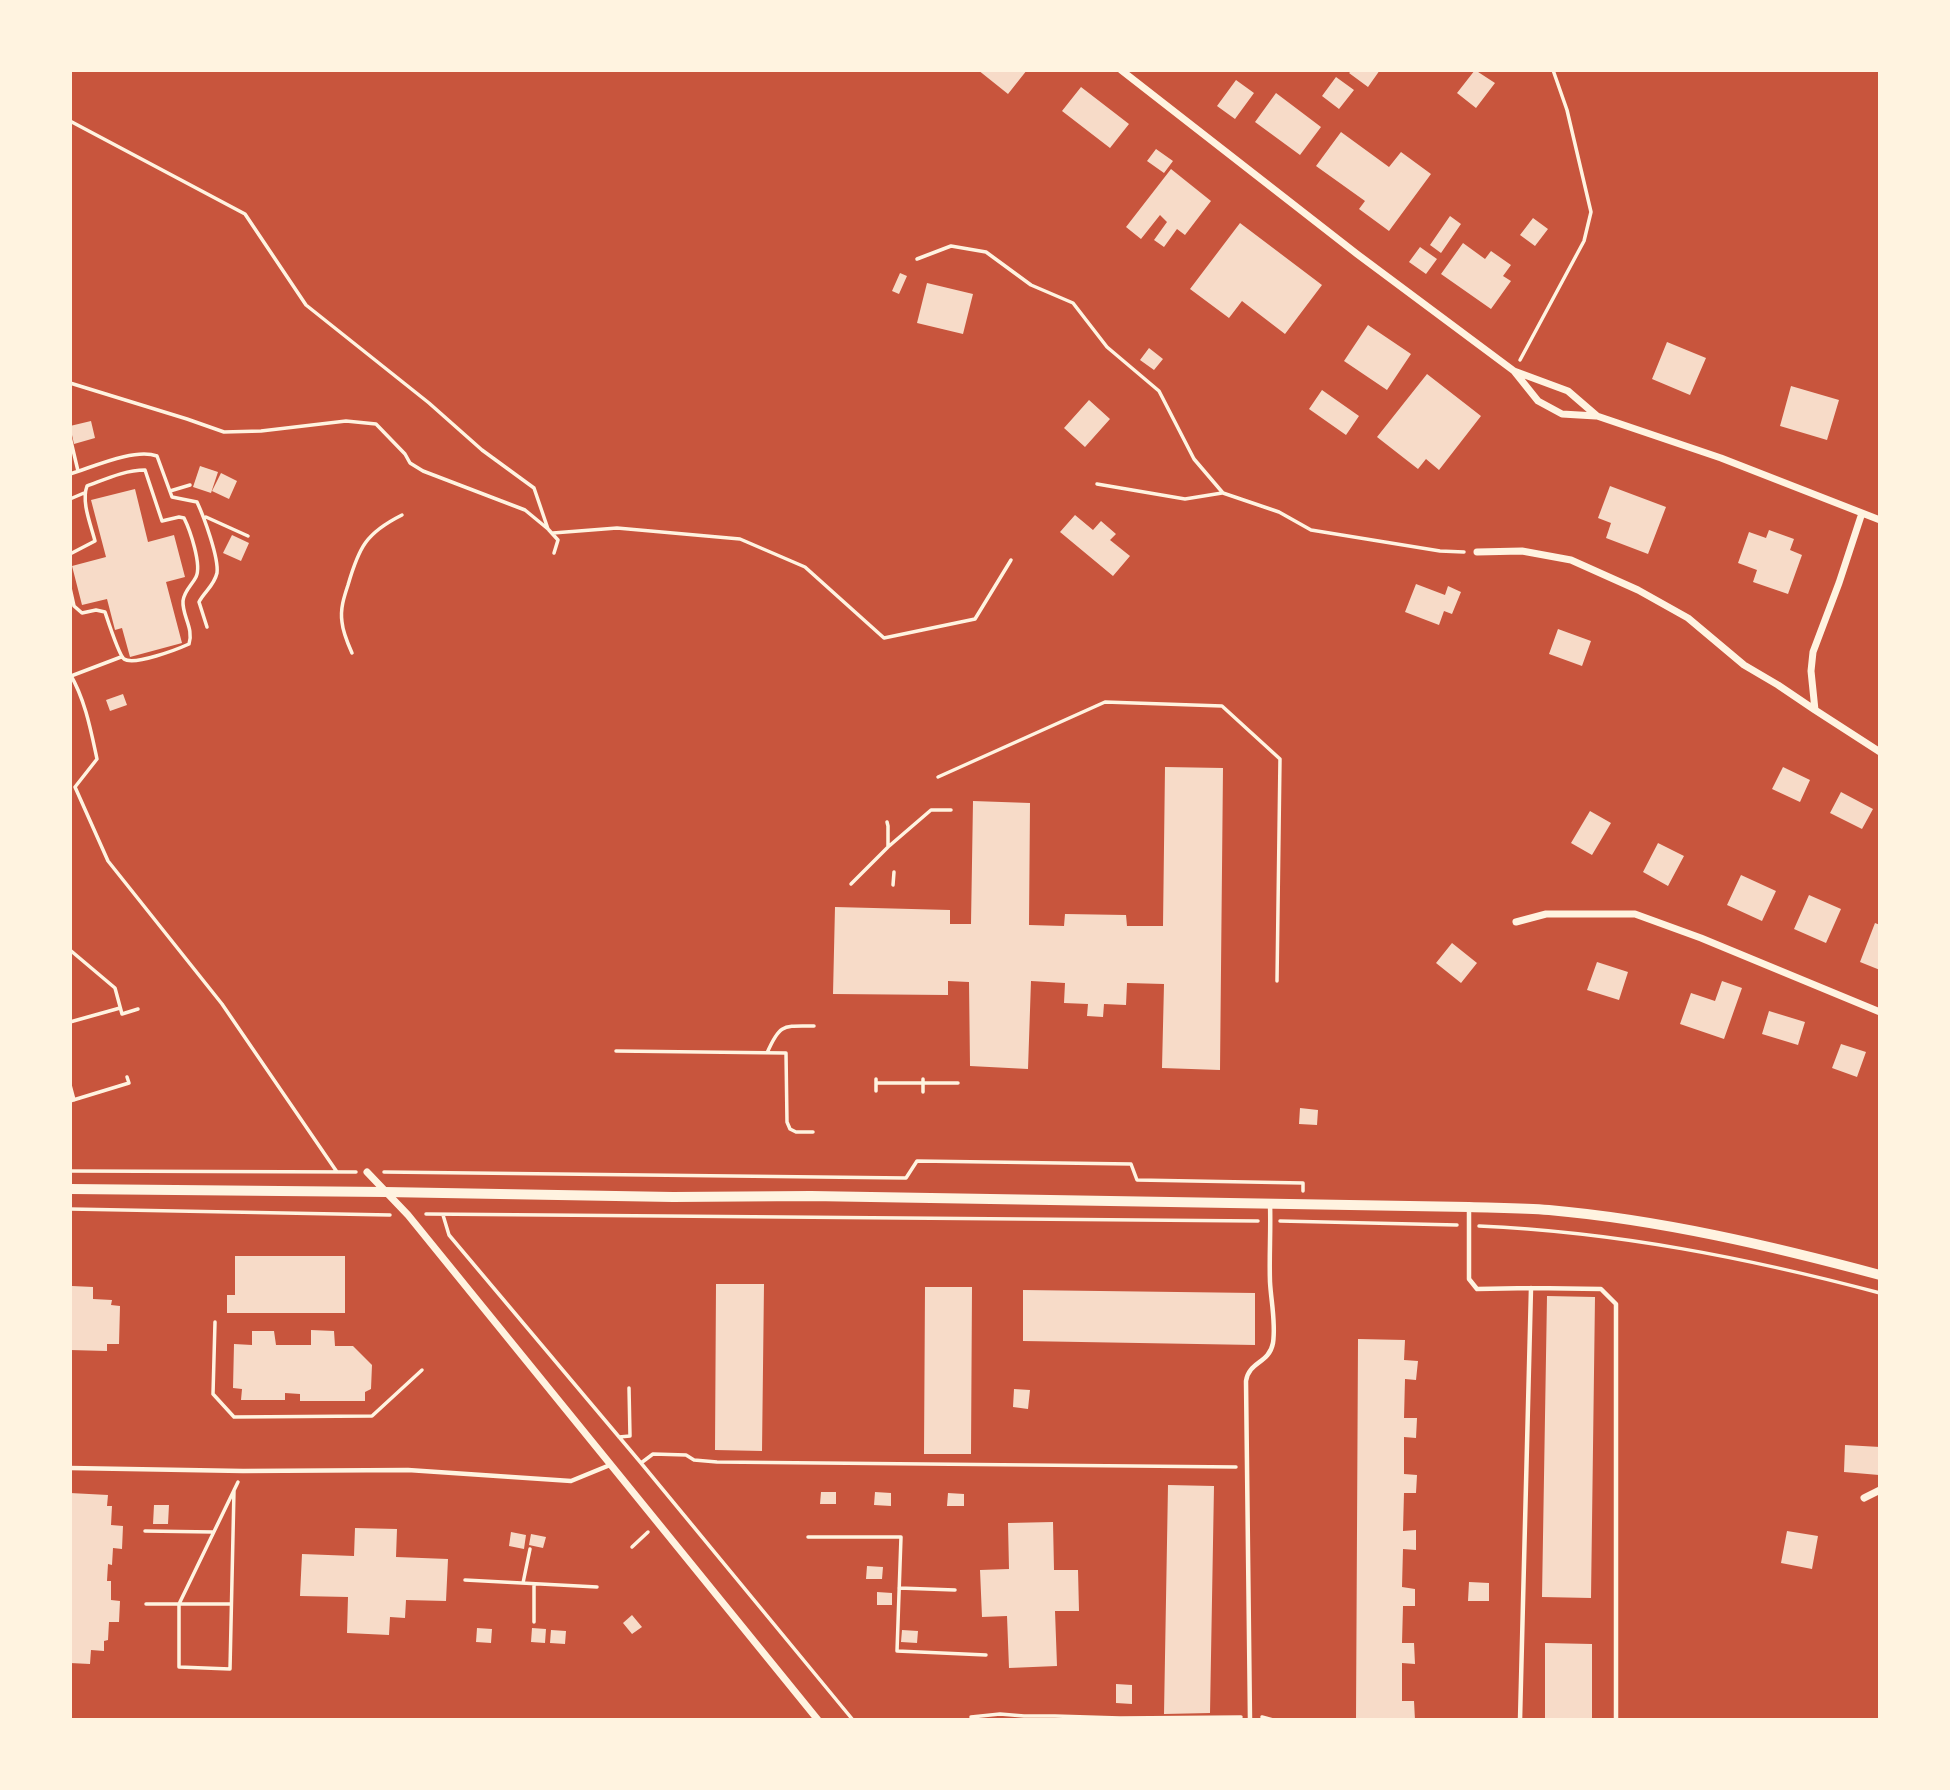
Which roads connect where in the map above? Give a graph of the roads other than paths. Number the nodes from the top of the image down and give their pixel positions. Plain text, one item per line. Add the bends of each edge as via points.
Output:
1 (1121, 70) edge
2 (1514, 371) junction
3 (1597, 416) junction
4 (1862, 513) junction
5 (1880, 520) edge
6 (1477, 552) road end
7 (1815, 710) junction
8 (1880, 752) edge
9 (1516, 922) dead end
10 (1880, 1012) edge
11 (367, 1172) road end
12 (70, 1188) edge
13 (385, 1192) junction
14 (1270, 1203) junction
15 (1469, 1207) junction
16 (1880, 1275) edge
17 (1531, 1288) junction
18 (610, 1465) junction
19 (70, 1468) edge
20 (1880, 1490) edge
21 (1864, 1497) dead end
22 (1250, 1718) edge
23 (818, 1720) edge
24 (1520, 1720) edge
25 (1616, 1720) edge

1 - 2 street
2 - 3 street via 1568,391
2 - 3 street via 1538,401 1562,414
3 - 4 street
4 - 5 street
4 - 7 street via 1813,652
6 - 7 street via 1522,551 1571,560 1638,590 1688,618 1744,665
7 - 8 street
9 - 10 street via 1546,915 1635,914
11 - 13 street
12 - 13 street
13 - 14 street
13 - 18 street via 408,1214
14 - 15 street
14 - 22 lane via 1273,1340 1265,1360 1247,1372
15 - 16 street via 1550,1210 1630,1220
15 - 17 lane via 1469,1279 1477,1289
17 - 24 lane
17 - 25 lane via 1601,1289 1616,1304
18 - 19 lane via 571,1481 408,1471
18 - 23 street
20 - 21 street

